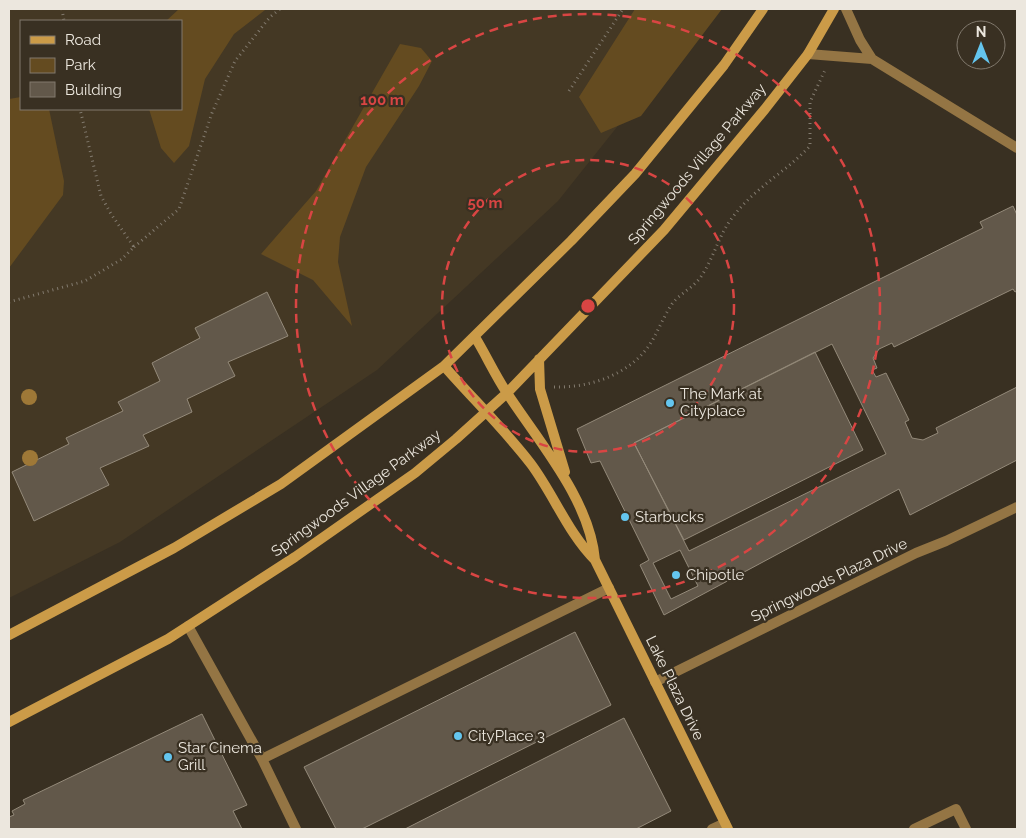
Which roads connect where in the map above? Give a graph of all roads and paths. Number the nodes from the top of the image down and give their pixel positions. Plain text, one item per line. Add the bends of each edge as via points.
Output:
1 (280, 9) edge
2 (623, 9) edge
3 (763, 9) edge
4 (834, 9) edge
5 (846, 9) edge
6 (808, 54) junction
7 (833, 56) junction
8 (872, 59) junction
9 (569, 91) dead end
10 (80, 110) edge
11 (1017, 148) edge
12 (134, 247) junction
13 (9, 302) edge
14 (475, 337) junction
15 (538, 359) junction
16 (444, 366) junction
17 (540, 389) junction
18 (507, 393) junction
19 (486, 413) junction
20 (568, 485) junction
21 (1017, 507) edge
22 (595, 560) junction
23 (609, 588) junction
24 (188, 626) junction
25 (9, 634) edge
26 (654, 682) junction
27 (9, 722) edge
28 (262, 760) junction
29 (727, 826) edge
30 (296, 829) edge
31 (712, 829) edge
32 (914, 829) edge
33 (966, 829) edge

1 - 12 path via 235,61 212,113 179,209
2 - 9 path
3 - 14 main road via 724,65 634,174
4 - 6 main road, Springwoods Village Parkway
5 - 8 street
6 - 7 street
6 - 15 main road, Springwoods Village Parkway via 664,230
7 - 8 street
7 - 17 path via 810,102 810,146 751,194 731,219 702,277 673,303 651,343 628,369 594,383
8 - 11 street
10 - 12 path via 101,196
12 - 13 path via 122,259 85,281
14 - 16 main road
14 - 18 main road, Lake Plaza Drive
15 - 17 main road
15 - 18 main road, Springwoods Village Parkway
16 - 19 main road, Lake Plaza Drive
16 - 25 main road via 281,484 174,548
17 - 20 main road
18 - 19 main road, Springwoods Village Parkway
18 - 20 main road, Lake Plaza Drive via 540,438
19 - 22 main road, Lake Plaza Drive via 531,464 555,498 580,545
19 - 24 main road, Springwoods Village Parkway via 415,473 295,557
20 - 22 main road, Lake Plaza Drive via 593,539
21 - 26 street, Springwoods Plaza Drive
22 - 23 main road, Lake Plaza Drive
23 - 26 main road, Lake Plaza Drive
23 - 28 street
24 - 27 main road, Springwoods Village Parkway
24 - 28 street
26 - 29 main road, Lake Plaza Drive
28 - 30 street
29 - 31 street
32 - 33 street via 956,809

